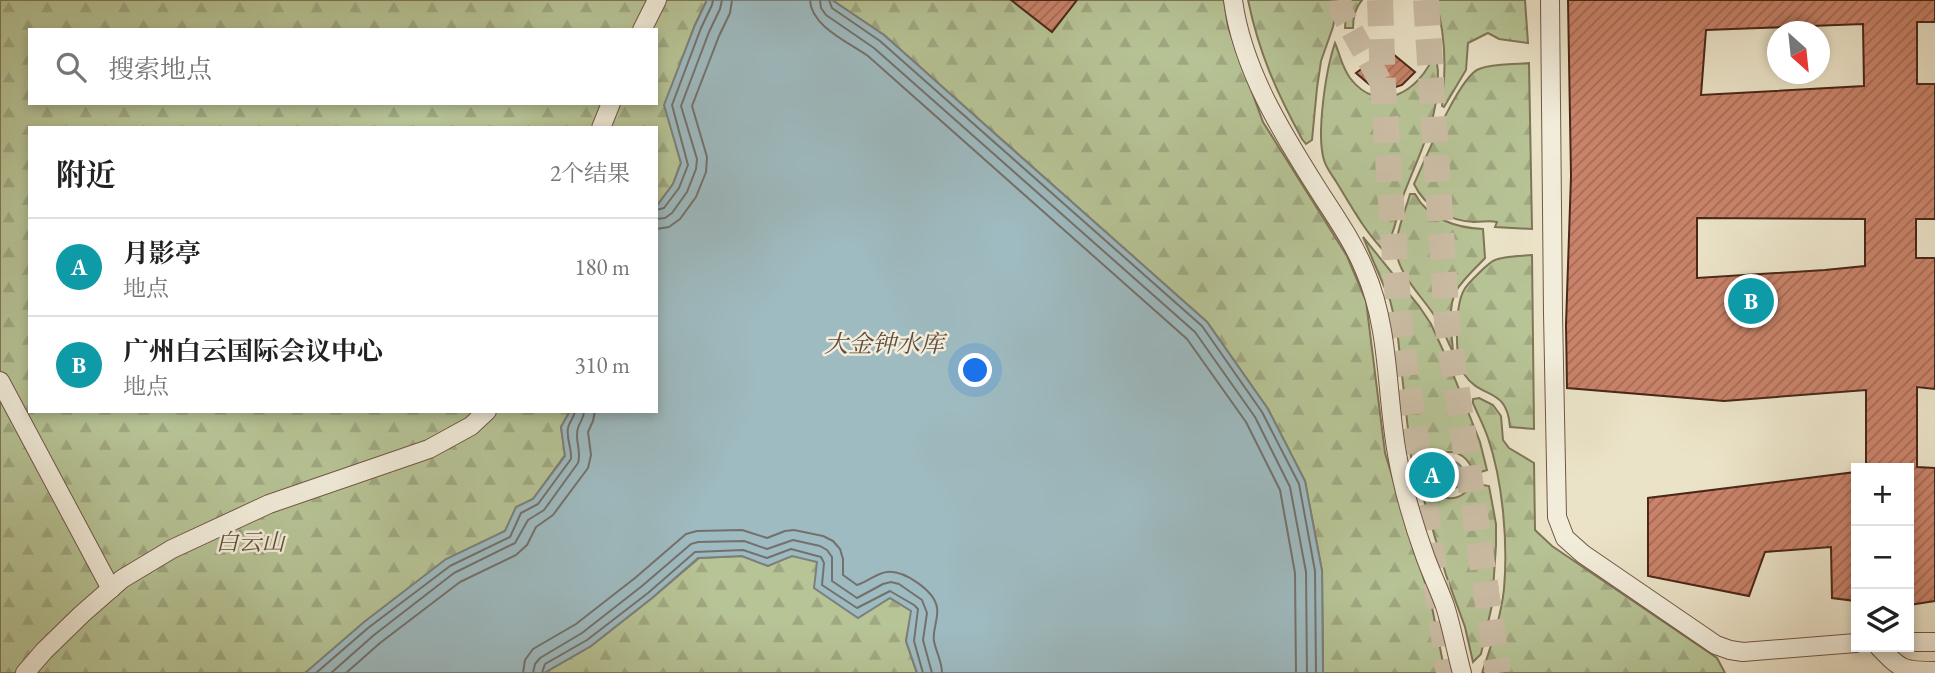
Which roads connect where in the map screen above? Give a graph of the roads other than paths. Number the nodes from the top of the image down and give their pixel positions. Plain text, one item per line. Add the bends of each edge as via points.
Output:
1 (657, 0) edge
2 (1233, 0) edge
3 (1550, 0) edge
4 (643, 28) edge
5 (610, 105) edge
6 (602, 126) edge
7 (0, 381) edge
8 (485, 413) edge
9 (111, 589) junction
10 (1914, 642) edge
11 (1935, 642) edge
12 (1851, 643) edge
13 (1884, 652) edge
14 (1935, 671) edge
15 (25, 673) edge
16 (1462, 673) edge

1 - 4 street
2 - 16 street via 1241,39 1268,104 1348,237 1377,305 1406,492 1445,606
3 - 12 street via 1557,517 1565,538 1716,645 1743,652
5 - 6 street
7 - 9 street
8 - 9 street via 429,449 269,505 172,549
9 - 15 street
10 - 11 street
13 - 14 street via 1909,671

